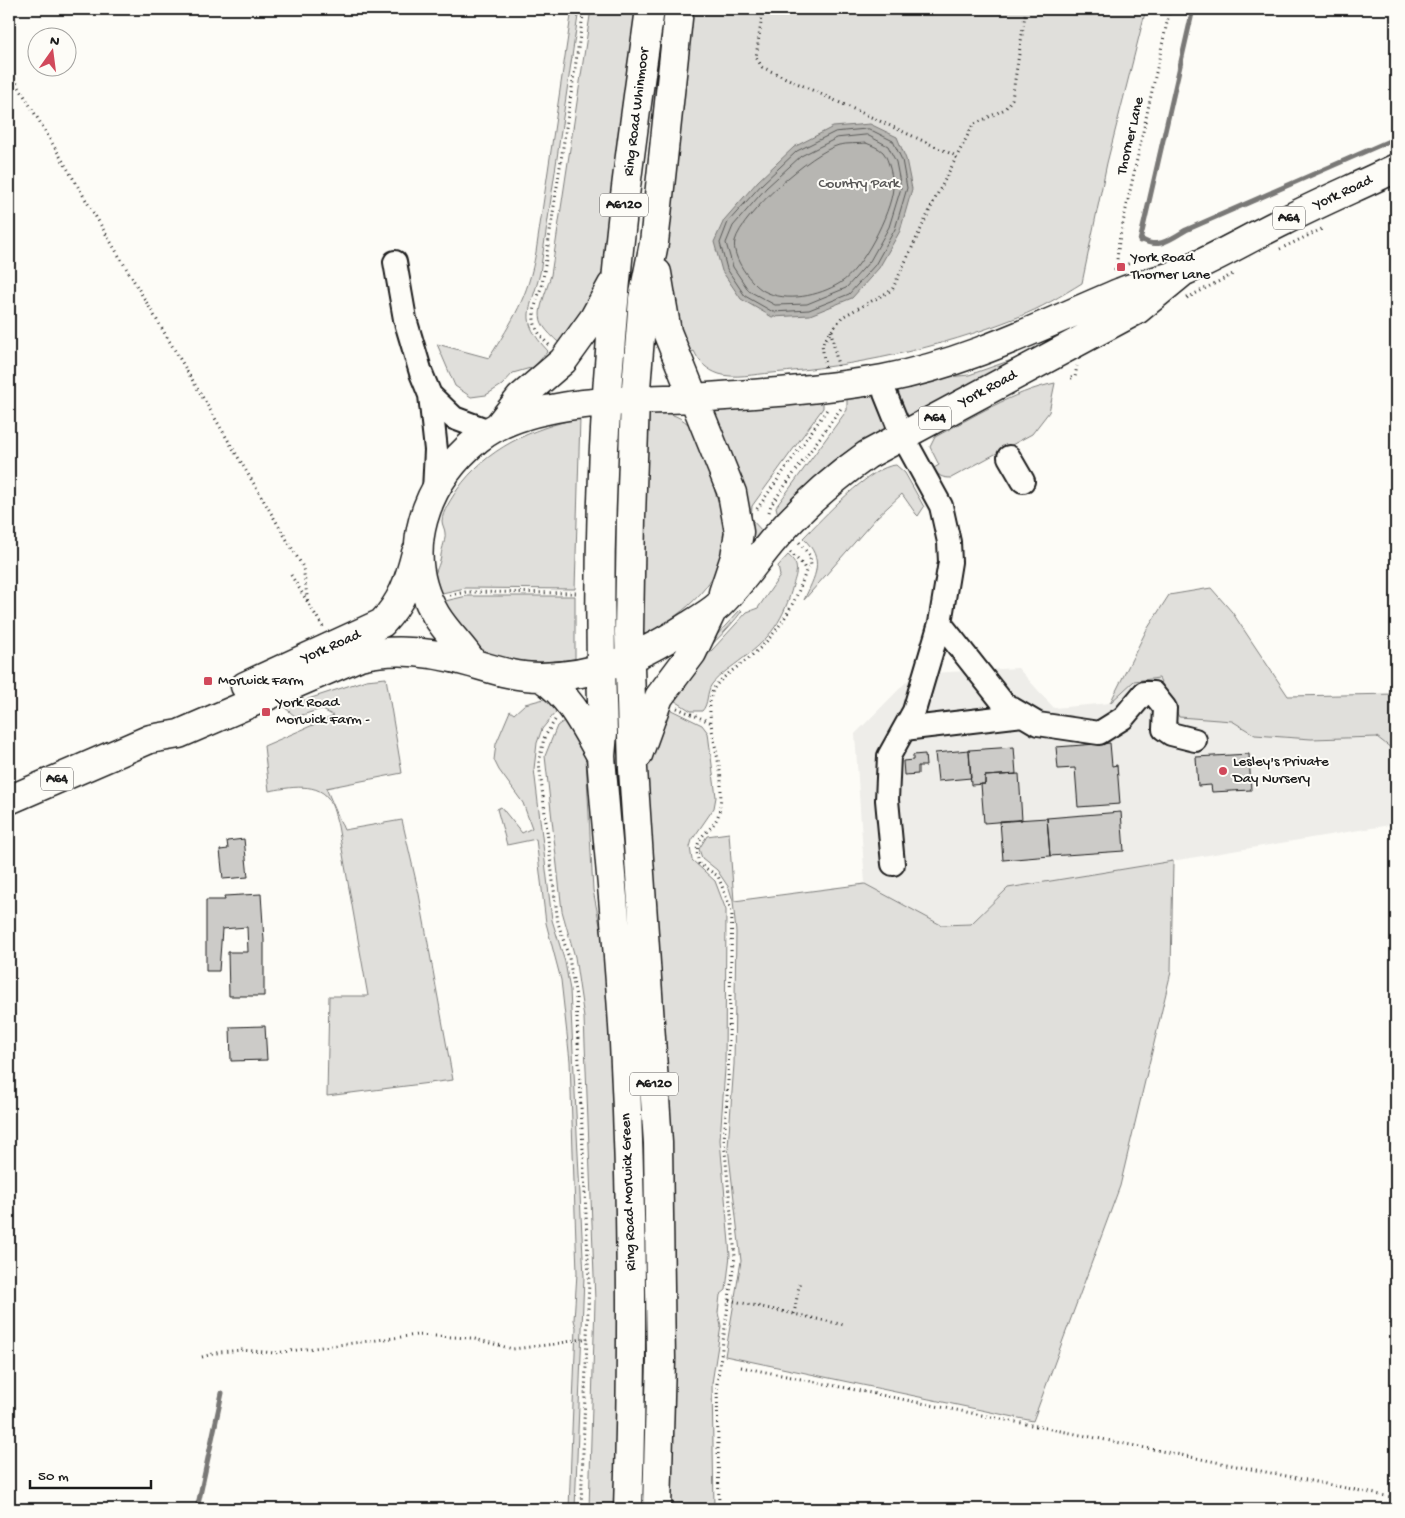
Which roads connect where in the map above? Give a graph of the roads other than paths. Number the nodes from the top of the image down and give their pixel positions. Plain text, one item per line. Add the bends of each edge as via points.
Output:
1 (650, 9) edge
2 (680, 9) edge
3 (1396, 168) edge
4 (654, 242) junction
5 (395, 262) dead end
6 (1184, 272) junction
7 (617, 274) junction
8 (885, 378) junction
9 (430, 395) junction
10 (694, 398) junction
11 (635, 400) junction
12 (607, 402) junction
13 (494, 428) junction
14 (902, 435) junction
15 (1009, 457) dead end
16 (1023, 481) dead end
17 (434, 491) junction
18 (418, 544) junction
19 (716, 607) junction
20 (940, 623) junction
21 (630, 660) junction
22 (473, 664) junction
23 (602, 670) junction
24 (541, 677) junction
25 (1023, 715) junction
26 (904, 729) junction
27 (150, 739) junction
28 (1195, 740) dead end
29 (601, 756) junction
30 (633, 769) junction
31 (9, 800) edge
32 (893, 864) dead end
33 (628, 1509) edge
34 (657, 1509) edge

1 - 7 highway, Ring Road Whinmoor / A6120
2 - 4 highway, Ring Road Whinmoor / A6120
3 - 6 highway, York Road / A64
4 - 10 highway, Ring Road Whinmoor / A6120 via 658,290 667,332
4 - 11 highway, Ring Road Whinmoor / A6120 via 643,299
5 - 9 street via 405,320
6 - 8 highway, York Road / A64 via 1124,290 1000,345 942,365
6 - 14 highway, York Road / A64 via 1137,310
7 - 12 highway, Ring Road Whinmoor / A6120
7 - 13 highway, Ring Road Whinmoor / A6120 via 579,340 550,374 520,398
8 - 10 highway, York Road / A64 via 834,386
8 - 14 street via 885,393
9 - 13 street via 454,418
9 - 17 street via 436,450
10 - 11 highway, York Road
10 - 19 highway, Ring Road Whinmoor via 728,482 739,532 731,572
11 - 12 highway, York Road
11 - 21 highway, A6120
12 - 13 highway, York Road via 547,411
12 - 23 highway, A6120
13 - 17 highway, Ring Road Whinmoor via 456,461
14 - 19 highway, York Road / A64 via 841,473 779,533
14 - 20 street via 941,506 949,542 950,562
15 - 16 street
17 - 18 highway, Ring Road Whinmoor via 422,520
18 - 22 highway via 420,571 434,612
18 - 27 highway, York Road / A64 via 408,586 394,610 382,622 172,721
19 - 21 highway, York Road
19 - 30 highway, Ring Road Morwick Green / A6120 via 692,653 659,697
20 - 25 street via 1004,704
20 - 26 street via 914,711
21 - 23 highway, York Road
21 - 30 highway, Ring Road Morwick Green / A6120
22 - 24 highway, York Road via 508,675
22 - 27 highway, York Road / A64 via 413,651 360,656 179,734
23 - 24 highway, York Road
23 - 29 highway, Ring Road Morwick Green / A6120
24 - 29 highway, Ring Road Morwick Green / A6120 via 557,688 573,706
25 - 26 street
25 - 28 street via 1038,724 1099,733 1123,718 1144,692 1153,692 1165,708 1164,729
26 - 32 street via 889,756 887,800
27 - 31 highway, York Road / A64
29 - 33 highway, Ring Road Morwick Green / A6120 via 624,1052 631,1236
30 - 34 highway, Ring Road Morwick Green / A6120 via 658,1143 661,1360

